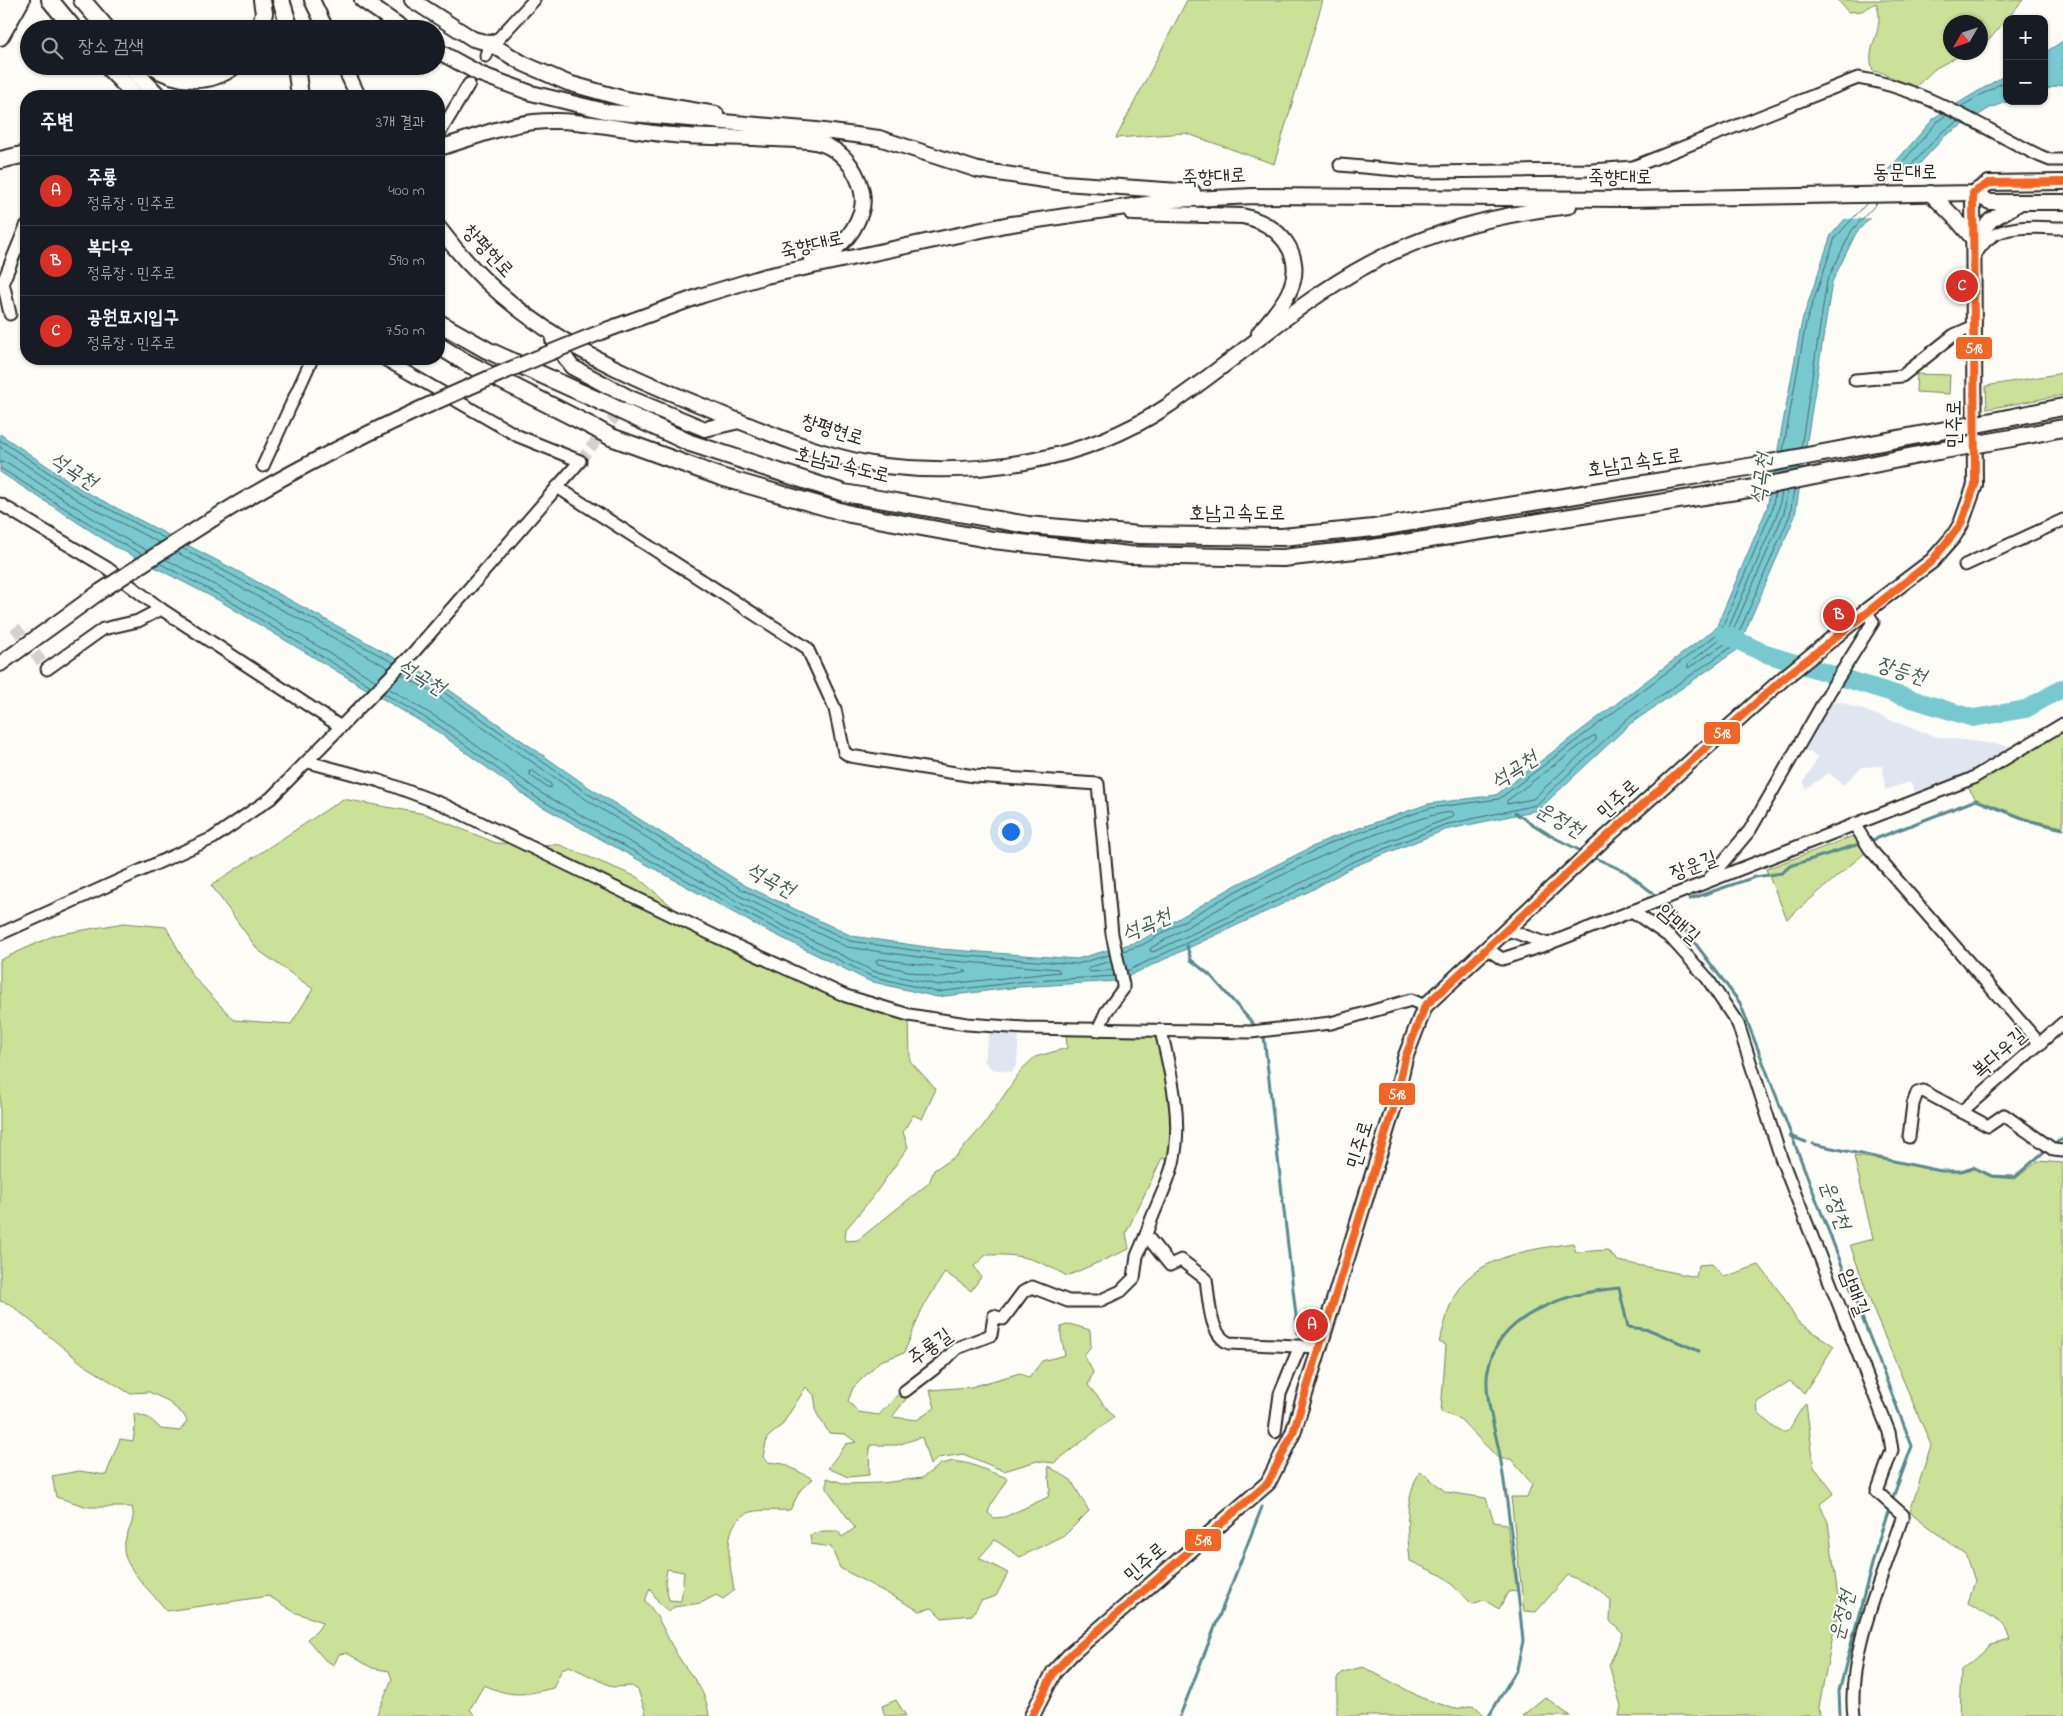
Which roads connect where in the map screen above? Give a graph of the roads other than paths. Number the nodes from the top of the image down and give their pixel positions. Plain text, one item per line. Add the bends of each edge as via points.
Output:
1 (8, 0) edge
2 (21, 0) edge
3 (50, 0) edge
4 (71, 0) edge
5 (82, 0) edge
6 (262, 0) edge
7 (281, 0) edge
8 (312, 0) edge
9 (362, 0) edge
10 (412, 0) edge
11 (534, 0) edge
12 (0, 14) edge
13 (67, 20) edge
14 (87, 20) edge
15 (99, 20) edge
16 (262, 20) edge
17 (287, 20) edge
18 (322, 20) edge
19 (391, 20) edge
20 (444, 20) edge
21 (445, 21) edge
22 (0, 37) edge
23 (487, 49) junction
24 (445, 55) edge
25 (116, 75) edge
26 (138, 75) edge
27 (169, 75) edge
28 (222, 75) edge
29 (297, 75) edge
30 (348, 75) edge
31 (469, 84) dead end
32 (130, 90) edge
33 (152, 90) edge
34 (299, 90) edge
35 (355, 90) edge
36 (445, 124) edge
37 (770, 126) junction
38 (445, 146) edge
39 (20, 155) edge
40 (0, 160) edge
41 (2063, 160) edge
42 (1340, 165) dead end
43 (2063, 182) edge
44 (1928, 193) junction
45 (1973, 193) junction
46 (1838, 194) joint
47 (1253, 196) junction
48 (1627, 199) junction
49 (2022, 202) junction
50 (2063, 202) edge
51 (1087, 212) junction
52 (2063, 228) edge
53 (445, 235) edge
54 (1974, 240) junction
55 (20, 241) edge
56 (1974, 257) junction
57 (766, 276) junction
58 (10, 314) dead end
59 (445, 316) edge
60 (445, 326) edge
61 (1974, 326) junction
62 (547, 331) junction
63 (1248, 348) junction
64 (445, 350) edge
65 (309, 365) edge
66 (394, 365) edge
67 (535, 370) junction
68 (1855, 380) dead end
69 (2063, 407) edge
70 (739, 421) junction
71 (2063, 428) edge
72 (263, 466) dead end
73 (557, 487) junction
74 (0, 504) edge
75 (2063, 520) edge
76 (1965, 565) dead end
77 (161, 609) junction
78 (1866, 611) junction
79 (0, 664) edge
80 (47, 669) dead end
81 (2063, 724) edge
82 (341, 727) junction
83 (308, 762) junction
84 (1854, 824) junction
85 (1705, 883) junction
86 (1638, 909) junction
87 (1508, 930) junction
88 (0, 934) edge
89 (1548, 944) junction
90 (1486, 948) junction
91 (1425, 1006) junction
92 (2063, 1023) edge
93 (1098, 1030) junction
94 (1161, 1031) junction
95 (2040, 1044) junction
96 (1961, 1112) junction
97 (1909, 1137) dead end
98 (2063, 1151) edge
99 (1146, 1235) junction
100 (1300, 1346) junction
101 (1318, 1347) junction
102 (905, 1391) dead end
103 (1276, 1432) dead end
104 (1032, 1716) edge
105 (1854, 1716) edge

1 - 12 highway
2 - 22 highway
3 - 13 highway
4 - 14 highway
5 - 15 highway
6 - 16 highway
7 - 17 highway
8 - 18 main road
9 - 19 main road
10 - 20 main road
11 - 23 street
21 - 23 main road
23 - 37 main road via 568,83 624,99
24 - 37 main road via 480,74 531,93 608,112
25 - 32 highway
26 - 33 highway
27 - 28 highway via 196,80
29 - 34 highway
30 - 35 main road
31 - 36 street
37 - 47 main road via 880,138 978,170 1064,184
38 - 57 main road via 495,129 570,120 673,135 805,141 832,148 850,165 860,183 862,208 856,227 846,241 825,255
39 - 40 highway
41 - 42 street via 2045,158 1930,98 1883,82 1858,78 1633,167 1420,172
43 - 45 main road, 동문대로 via 1989,183
44 - 45 main road, 동문대로
44 - 46 main road, 동문대로
44 - 54 main road
45 - 49 main road, 동문대로 via 1990,202
45 - 54 main road, 민주로
46 - 48 main road, 죽향대로
47 - 48 main road, 죽향대로
47 - 51 main road, 죽향대로 via 1172,200
48 - 63 main road, 창평현로 via 1484,221 1413,242 1366,265 1312,299
49 - 50 main road, 동문대로
49 - 54 main road via 1991,220
51 - 57 main road, 죽향대로 via 987,228
51 - 63 main road via 1242,216 1274,228 1286,241 1293,258 1294,275 1289,292
52 - 56 street via 2001,232 1987,239
53 - 62 main road, 창평현로 via 495,291
54 - 56 main road, 민주로
55 - 58 street via 4,282
56 - 61 main road, 민주로
57 - 79 main road, 죽향대로, bridge via 609,329 481,382 338,449 233,507 101,591
59 - 67 highway
60 - 67 highway, 호남고속도로 via 487,350
61 - 68 street via 1954,335 1902,376
61 - 78 main road, 민주로 via 1975,485 1967,512 1953,537 1932,561
62 - 70 main road, 창평현로 via 602,364
62 - 70 main road via 572,368 630,398 705,429
63 - 70 main road, 창평현로 via 1164,408 1126,429 1075,450 1020,462 970,469 881,466 846,458
64 - 71 highway, 호남고속도로, bridge via 611,436 721,476 850,514 993,540 1129,555 1283,558 1373,548 1755,488
65 - 72 street
66 - 73 street via 518,436 580,461
67 - 69 highway, 호남고속도로, bridge via 690,443 844,493 1028,525 1139,535 1282,537 1374,528 1852,449
73 - 82 street via 413,654
73 - 93 street via 808,648 835,709 844,752 850,756 974,776 1098,784 1114,942 1123,985
74 - 77 street via 107,568
75 - 76 street
77 - 80 street via 138,621 103,630
77 - 82 street
78 - 85 street via 1873,622 1750,830
78 - 87 main road, 민주로 via 1784,678
81 - 84 street, 장운길 via 1971,779
82 - 83 street
83 - 88 street via 271,798 213,838
83 - 93 street via 380,781 442,804 846,996 909,1014 967,1024
84 - 85 street, 장운길
84 - 95 street via 1870,849
85 - 86 street, 장운길
86 - 89 street, 장운길
86 - 105 street, 암매길 via 1671,938 1707,978 1738,1024 1781,1158 1889,1432 1892,1450 1878,1492 1904,1515 1855,1667
87 - 89 street
87 - 90 main road, 민주로
89 - 90 street, 장운길 via 1502,959
90 - 91 main road, 민주로
91 - 94 street via 1411,1000 1331,1023 1266,1031
91 - 101 main road, 민주로 via 1405,1058 1394,1106
92 - 95 street, 복다우길
93 - 94 street
94 - 99 street, 주룡길 via 1176,1108 1176,1149
95 - 96 street, 복다우길
96 - 97 street via 1923,1091 1917,1093 1912,1104
96 - 98 street via 1988,1126 2004,1115 2054,1150
99 - 100 street via 1170,1265 1181,1260 1206,1279 1216,1333 1224,1340 1229,1343
99 - 102 street, 주룡길 via 1137,1256 1134,1278 1121,1290 1099,1301 1068,1301 1032,1288 1023,1292 1003,1319 994,1316 992,1335 957,1348
100 - 101 street
100 - 103 street via 1280,1394
101 - 104 main road, 민주로 via 1293,1433 1268,1482 1072,1653 1054,1672

